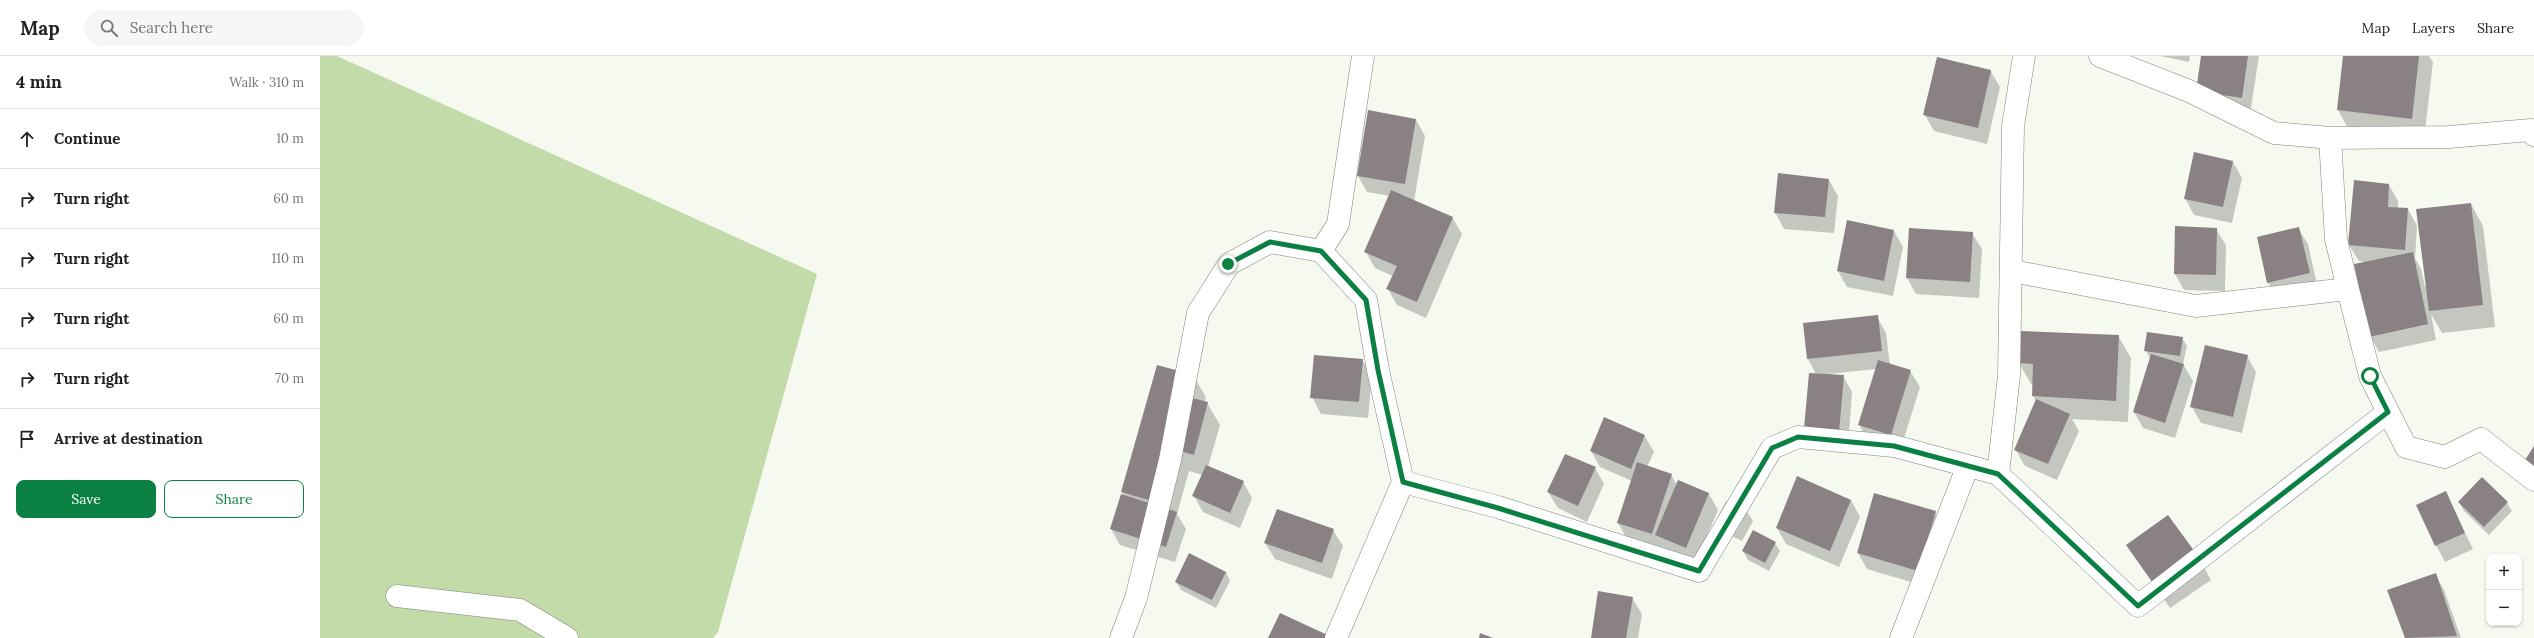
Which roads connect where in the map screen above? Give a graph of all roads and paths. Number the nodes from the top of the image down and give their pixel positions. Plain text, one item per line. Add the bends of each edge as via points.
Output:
1 (1363, 56) edge
2 (2024, 56) edge
3 (2106, 57) edge
4 (2534, 134) edge
5 (2330, 138) junction
6 (1321, 251) junction
7 (2012, 271) junction
8 (2348, 289) junction
9 (2388, 412) junction
10 (1967, 468) junction
11 (1998, 474) junction
12 (2534, 480) edge
13 (1403, 482) junction
14 (397, 596) dead end
15 (567, 638) edge
16 (1121, 638) edge
17 (1336, 638) edge
18 (1901, 638) edge

1 - 6 street via 1338,224
2 - 7 street via 2013,126
3 - 5 street via 2189,91 2274,133
4 - 5 street via 2531,130 2449,137
5 - 8 street via 2336,239
6 - 13 street via 1366,300 1378,370
6 - 16 street via 1270,242 1228,264 1198,313 1170,460 1136,598
7 - 8 street via 2196,306
7 - 11 street via 2009,375
8 - 9 street via 2370,376
9 - 11 street via 2138,606
9 - 12 street via 2406,447 2445,457 2481,439
10 - 11 street
10 - 13 street via 1894,446 1798,437 1772,448 1699,571 1505,510
10 - 18 street
13 - 17 street
14 - 15 street via 520,610

